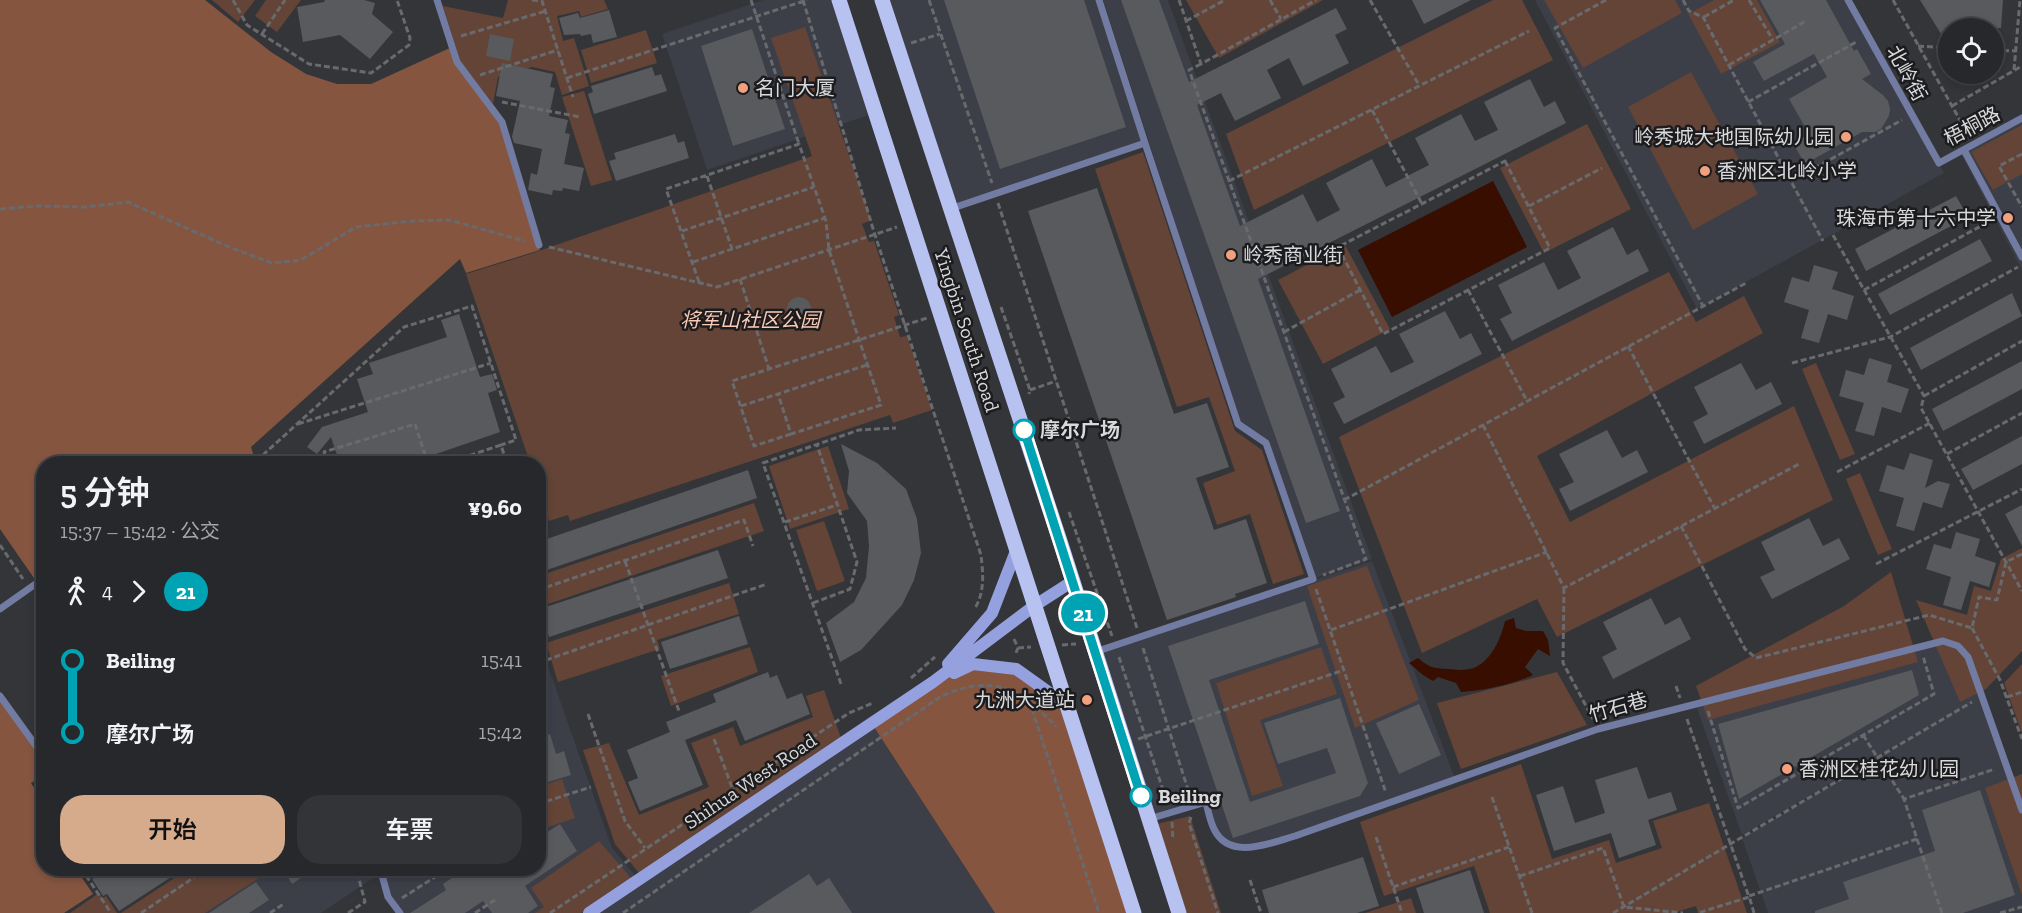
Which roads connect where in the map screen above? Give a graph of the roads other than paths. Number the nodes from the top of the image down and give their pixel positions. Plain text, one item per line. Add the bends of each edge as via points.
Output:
1 (437, 0) edge
2 (839, 0) edge
3 (882, 0) edge
4 (1099, 0) edge
5 (1848, 0) edge
6 (2022, 118) edge
7 (1145, 143) junction
8 (1964, 150) junction
9 (1939, 163) joint
10 (950, 209) junction
11 (539, 245) road end
12 (2022, 257) edge
13 (1016, 551) junction
14 (1073, 581) junction
15 (36, 583) edge
16 (1034, 606) junction
17 (0, 609) edge
18 (1094, 647) junction
19 (933, 682) junction
20 (0, 696) edge
21 (1065, 704) junction
22 (36, 746) edge
23 (2022, 810) edge
24 (1149, 820) junction
25 (382, 876) edge
26 (400, 913) edge
27 (589, 913) edge
28 (1134, 913) edge
29 (1179, 913) edge

1 - 11 lane via 457,62 502,122
2 - 13 main road, Yingbin South Road
3 - 10 main road
4 - 7 lane
5 - 9 lane, 北岭街
6 - 8 lane, 梧桐路
7 - 10 lane
7 - 18 lane via 1238,424 1266,443 1313,579 1140,637
8 - 9 lane, 梧桐路
8 - 12 lane
10 - 14 main road
13 - 16 main road, Yingbin South Road
13 - 19 main road via 992,613
14 - 16 main road
14 - 18 main road
15 - 17 lane
16 - 19 main road
16 - 21 main road, Yingbin South Road
18 - 24 main road
19 - 21 main road via 973,664 1016,669
19 - 27 main road, Shihua West Road
20 - 22 lane
21 - 28 main road, Yingbin South Road
23 - 24 lane, 竹石巷 via 1968,657 1958,646 1943,641 1598,729 1252,848 1221,839 1206,802
24 - 29 main road
25 - 26 lane via 388,897

